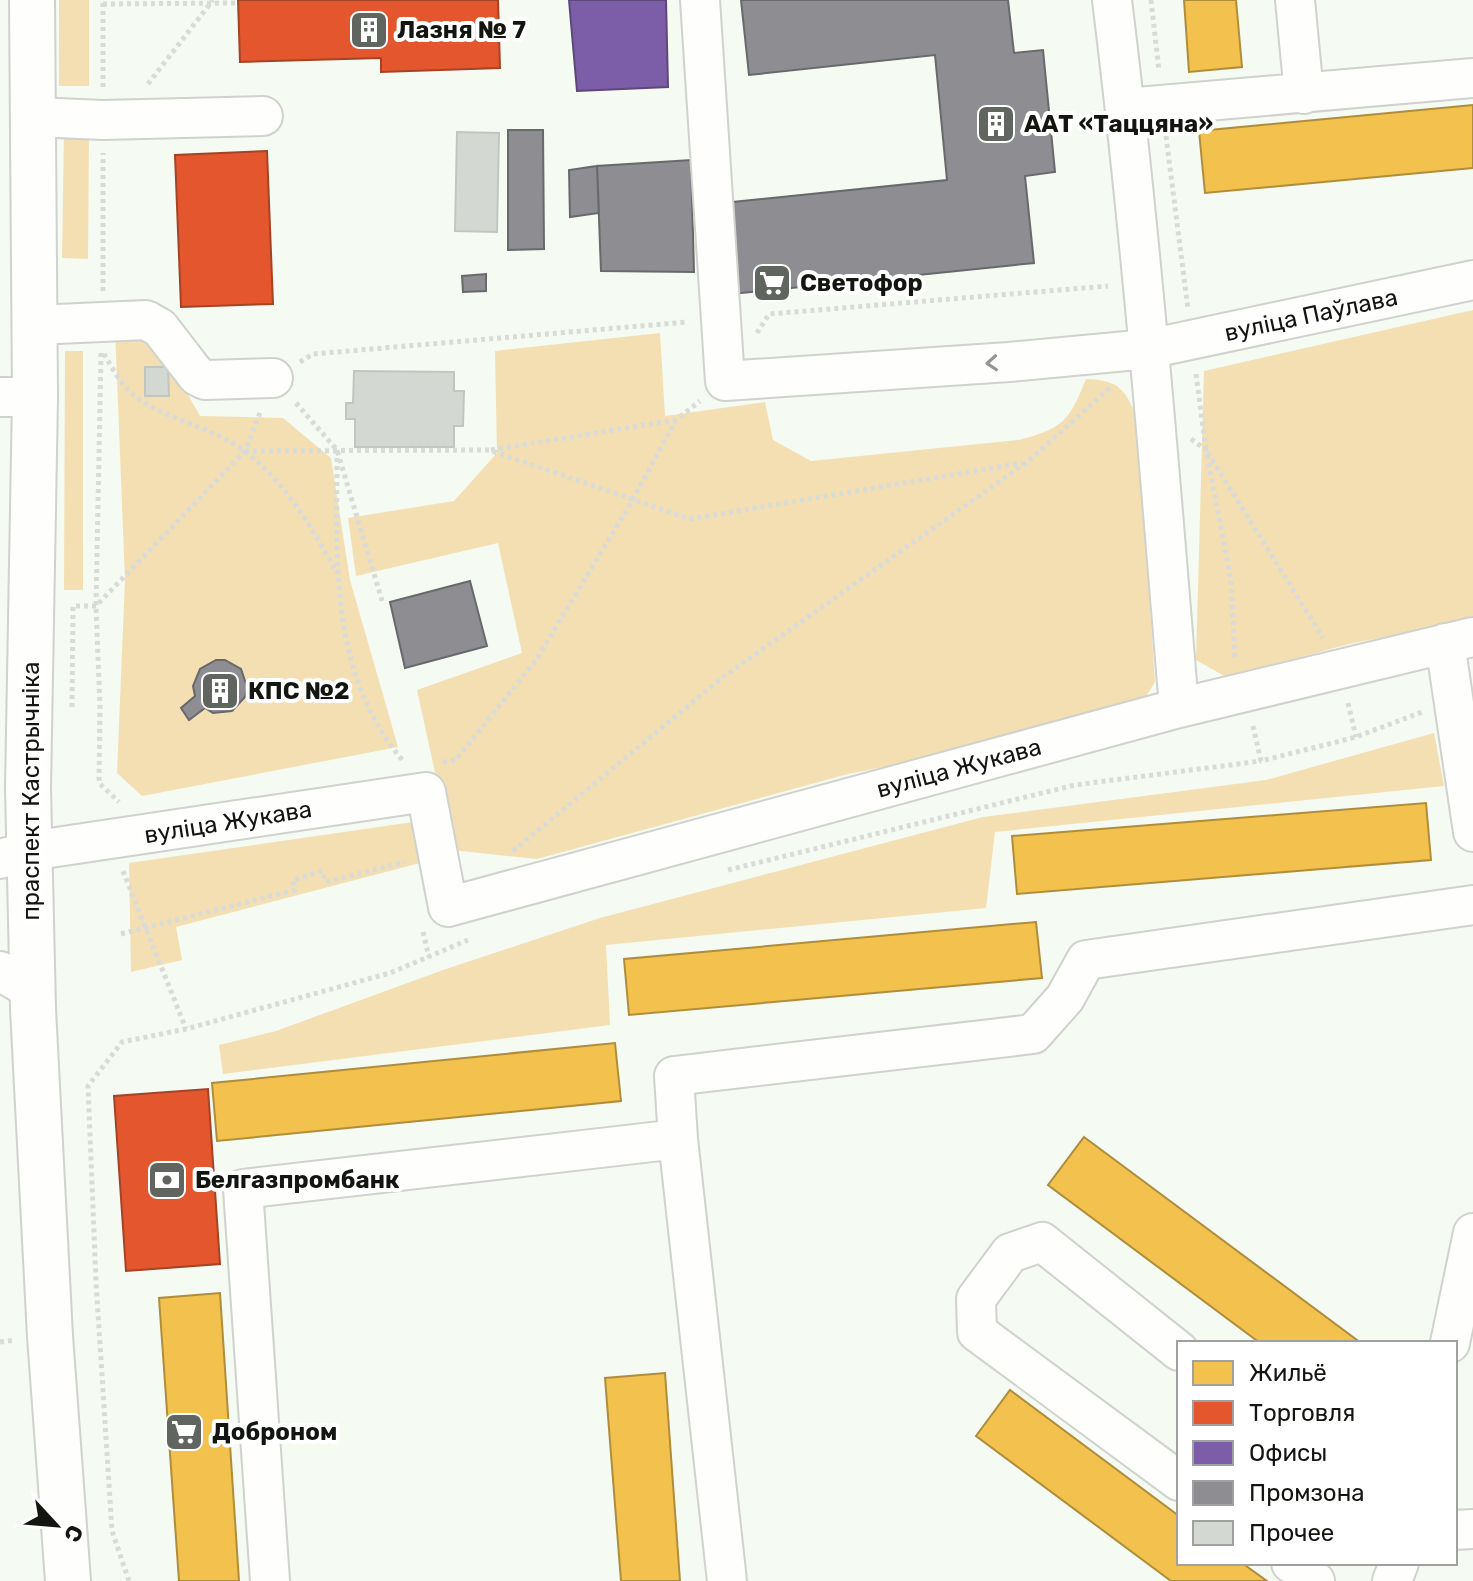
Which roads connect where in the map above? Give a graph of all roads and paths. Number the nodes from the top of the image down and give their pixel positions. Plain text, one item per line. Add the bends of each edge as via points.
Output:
1 (32, 0) edge
2 (700, 0) edge
3 (1112, 0) edge
4 (1151, 0) edge
5 (1295, 0) edge
6 (103, 2) edge
7 (213, 2) edge
8 (238, 3) dead end
9 (1473, 78) edge
10 (1304, 94) junction
11 (1144, 106) junction
12 (263, 116) dead end
13 (34, 117) junction
14 (111, 119) junction
15 (1473, 280) edge
16 (1142, 281) junction
17 (769, 314) junction
18 (721, 319) junction
19 (102, 322) junction
20 (35, 325) junction
21 (1192, 340) junction
22 (1148, 349) junction
23 (273, 378) junction
24 (725, 381) junction
25 (18, 397) edge
26 (1155, 412) junction
27 (676, 420) junction
28 (337, 450) junction
29 (489, 450) junction
30 (1206, 450) junction
31 (245, 451) junction
32 (1027, 462) junction
33 (632, 501) junction
34 (337, 573) junction
35 (383, 604) dead end
36 (96, 606) junction
37 (1459, 640) edge
38 (1235, 662) dead end
39 (1340, 670) junction
40 (1453, 701) junction
41 (72, 707) dead end
42 (1179, 708) junction
43 (1253, 724) dead end
44 (1356, 737) junction
45 (1466, 745) edge
46 (1261, 761) junction
47 (392, 768) dead end
48 (430, 778) junction
49 (120, 812) dead end
50 (1473, 832) edge
51 (512, 852) dead end
52 (10, 863) edge
53 (120, 864) dead end
54 (722, 871) dead end
55 (410, 875) dead end
56 (1473, 905) edge
57 (435, 918) junction
58 (146, 928) junction
59 (121, 934) dead end
60 (471, 939) dead end
61 (429, 957) junction
62 (16, 981) edge
63 (186, 1029) junction
64 (678, 1139) junction
65 (1473, 1233) edge
66 (1450, 1341) edge
67 (1177, 1349) edge
68 (1177, 1480) edge
69 (1294, 1565) edge
70 (68, 1581) edge
71 (129, 1581) edge
72 (270, 1581) edge
73 (727, 1581) edge
74 (1315, 1581) edge

1 - 13 main road, праспект Кастрычніка
2 - 18 street
3 - 11 street
4 - 11 path
5 - 10 street
6 - 7 path
6 - 14 path
7 - 8 path
7 - 14 path
9 - 10 street
10 - 11 street
11 - 16 street
11 - 21 path
12 - 14 street
13 - 14 street
13 - 20 main road, праспект Кастрычніка
14 - 19 path
15 - 21 street, вуліца Паўлава
16 - 17 path
16 - 22 street
17 - 18 path
17 - 24 path
18 - 23 path via 313,354
18 - 24 street
19 - 20 street
19 - 23 street via 154,323 205,380
20 - 25 main road, праспект Кастрычніка
21 - 22 street, вуліца Паўлава
21 - 30 path
22 -> 24 street, вуліца Паўлава
22 - 26 street
23 - 28 path
23 - 31 path
24 - 27 path
25 - 52 main road, праспект Кастрычніка via 28,788
26 - 30 path
26 - 32 path via 1117,381
26 - 42 street
27 - 29 path
27 - 33 path
28 - 29 path
28 - 31 path
28 - 34 path
28 - 35 path
29 - 33 path
30 - 38 path via 1231,580
30 - 39 path
31 - 34 path via 310,523
31 - 36 path
31 - 36 path via 198,425 157,411 127,389 101,350
32 - 33 path via 690,519
32 - 51 path via 723,677
33 - 48 path via 536,660 456,760
34 - 47 path via 354,676 383,737 407,767
36 - 41 path via 73,606
36 - 49 path via 99,783 120,803
37 - 39 street, вуліца Жукава
37 - 40 street
39 - 42 street, вуліца Жукава
39 - 44 path
40 - 44 path
40 - 45 street
42 - 57 street, вуліца Жукава
43 - 46 path
44 - 46 path
45 - 50 street
46 - 54 path via 1075,785
48 - 52 street, вуліца Жукава
48 - 57 street
52 - 62 main road, праспект Кастрычніка
53 - 58 path
55 - 58 path via 407,862 326,882 322,871 293,880 295,890
56 - 64 street via 1086,960 1065,998 1033,1034 674,1076
57 - 61 path
58 - 59 path
58 - 63 path
60 - 61 path
61 - 63 path via 390,973
62 - 70 main road, праспект Кастрычніка
63 - 71 path via 122,1042 88,1086 112,1531
64 - 72 street via 243,1189
64 - 73 street
65 - 66 street
67 - 68 street via 1042,1242 1010,1253 976,1299 977,1332
69 - 74 street

